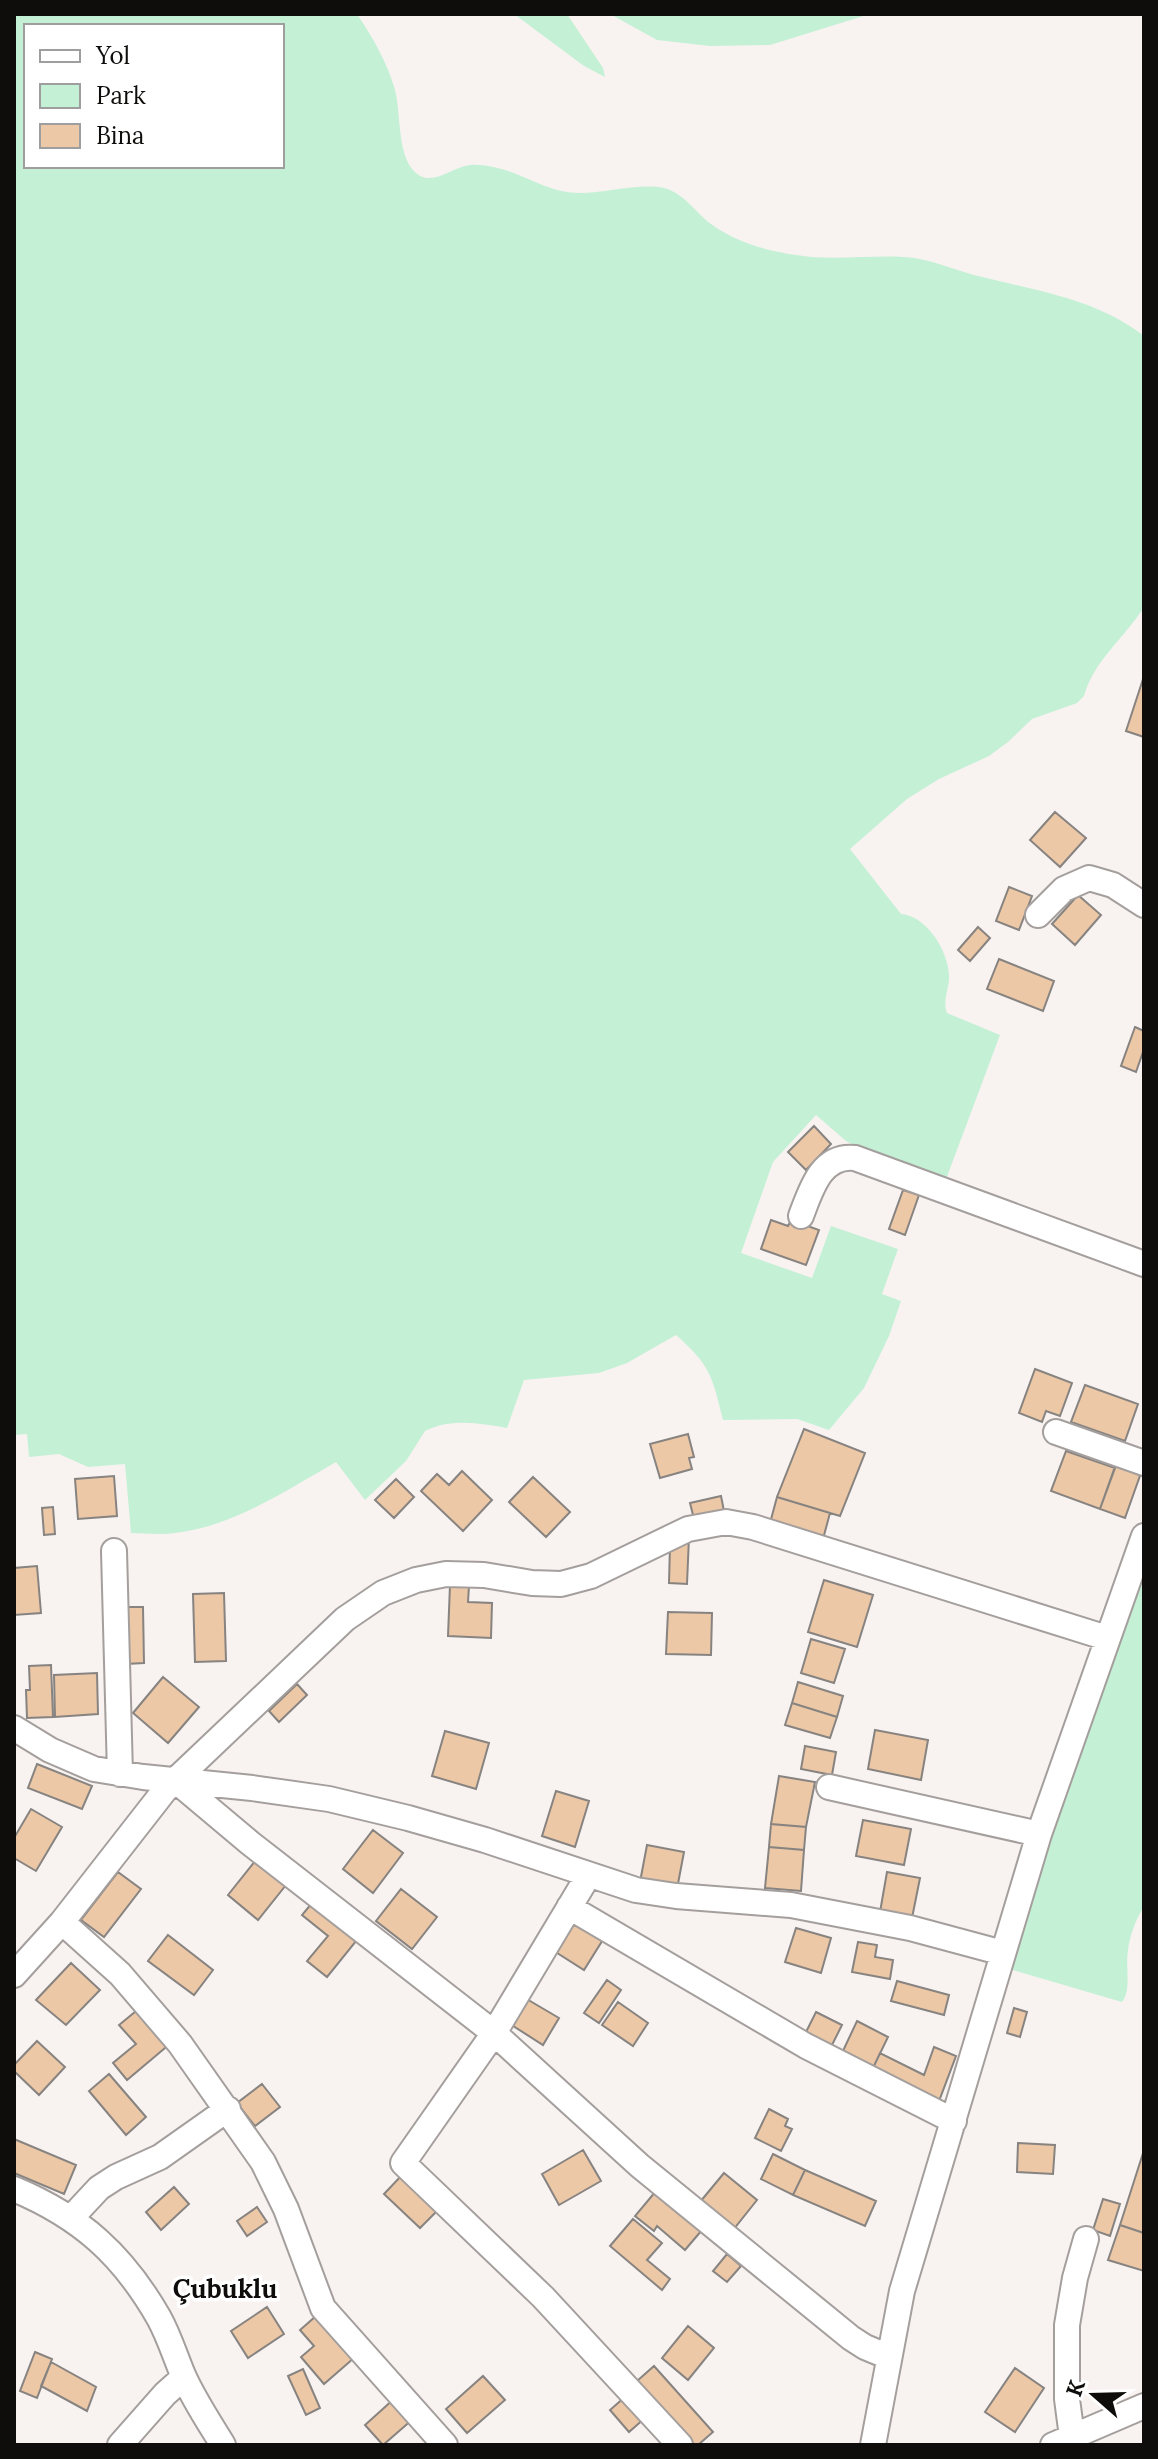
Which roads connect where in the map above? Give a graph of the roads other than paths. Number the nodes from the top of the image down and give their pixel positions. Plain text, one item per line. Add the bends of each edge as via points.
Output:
1 (1144, 905) edge
2 (1038, 915) dead end
3 (801, 1216) dead end
4 (1144, 1264) edge
5 (1056, 1432) dead end
6 (1144, 1463) edge
7 (1144, 1536) edge
8 (114, 1551) dead end
9 (1107, 1638) junction
10 (14, 1728) edge
11 (120, 1774) junction
12 (175, 1780) junction
13 (829, 1787) dead end
14 (1039, 1834) junction
15 (588, 1876) junction
16 (569, 1907) junction
17 (62, 1922) junction
18 (1003, 1953) junction
19 (14, 1975) edge
20 (494, 2033) junction
21 (228, 2109) junction
22 (954, 2121) junction
23 (14, 2189) edge
24 (72, 2217) junction
25 (1086, 2239) dead end
26 (889, 2357) junction
27 (184, 2377) junction
28 (1144, 2406) edge
29 (1067, 2442) edge
30 (120, 2445) edge
31 (223, 2445) edge
32 (445, 2445) edge
33 (680, 2445) edge
34 (873, 2445) edge

1 - 2 street via 1113,885 1089,878 1064,889
3 - 4 street via 812,1186 829,1164 855,1158
5 - 6 street
7 - 9 street
8 - 11 street
9 - 12 street via 726,1522 688,1529 591,1576 561,1584 446,1574 383,1593 345,1619
9 - 14 street
10 - 11 street via 68,1759
11 - 12 street
12 - 15 street via 329,1799 395,1814
12 - 17 street
12 - 20 street
13 - 14 street
14 - 18 street
15 - 16 street
15 - 18 street via 676,1896 791,1905
16 - 20 street
16 - 22 street via 806,2046
17 - 19 street
17 - 21 street via 139,1994
18 - 22 street
20 - 26 street via 652,2176 851,2338
20 - 33 street via 403,2163 543,2297
21 - 24 street via 160,2157 99,2188
21 - 32 street via 280,2197 323,2308
22 - 26 street via 902,2291
23 - 24 street
24 - 27 street via 97,2237 139,2288 160,2319
25 - 29 street via 1067,2325
26 - 34 street
27 - 30 street
27 - 31 street
28 - 29 street

